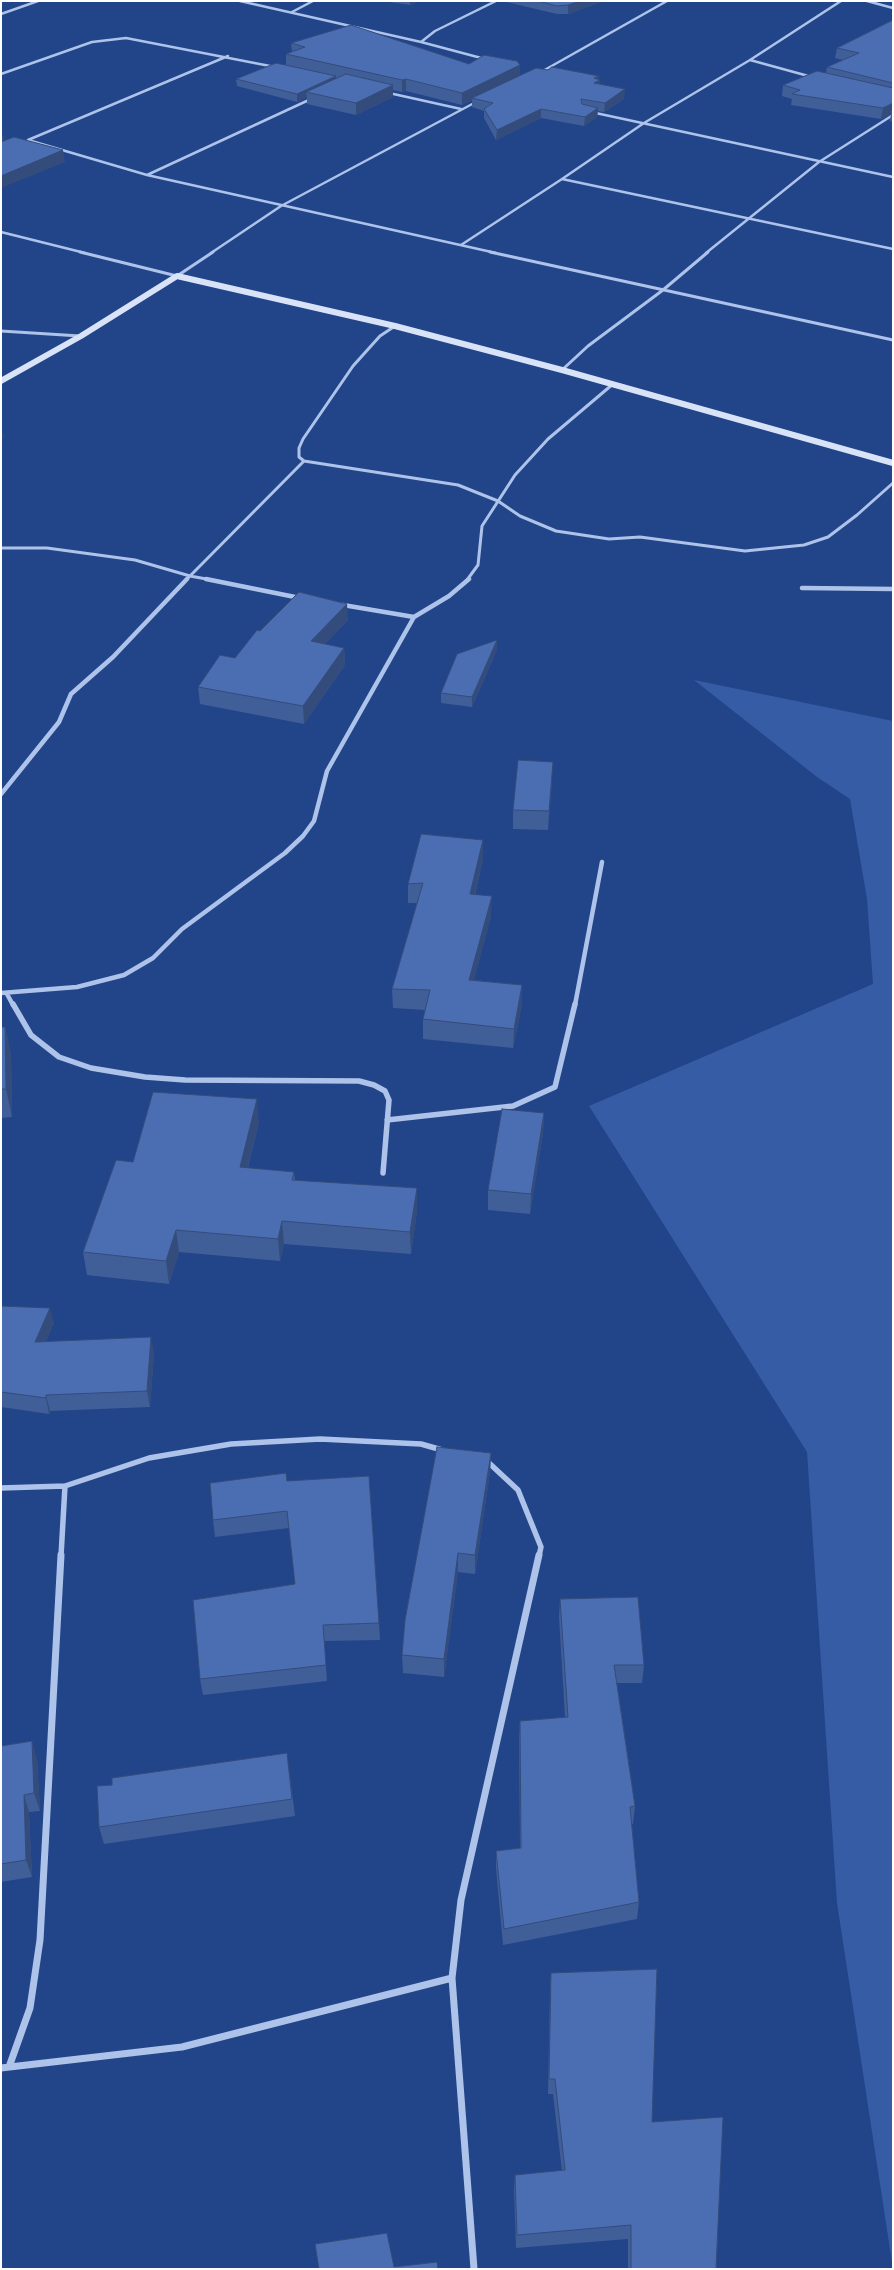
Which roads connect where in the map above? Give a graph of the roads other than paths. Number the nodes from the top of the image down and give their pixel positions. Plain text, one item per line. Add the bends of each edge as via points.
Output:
1 (38, 1) edge
2 (240, 1) edge
3 (313, 1) edge
4 (496, 1) edge
5 (667, 1) edge
6 (841, 1) edge
7 (867, 1) edge
8 (893, 8) edge
9 (291, 13) junction
10 (1, 14) edge
11 (421, 42) junction
12 (228, 56) junction
13 (488, 60) edge
14 (750, 60) junction
15 (282, 69) edge
16 (539, 73) edge
17 (1, 74) edge
18 (816, 78) edge
19 (384, 92) edge
20 (319, 96) edge
21 (483, 98) edge
22 (461, 109) junction
23 (583, 111) edge
24 (893, 114) edge
25 (644, 123) junction
26 (819, 162) junction
27 (147, 175) junction
28 (893, 177) edge
29 (562, 179) junction
30 (281, 206) junction
31 (746, 219) junction
32 (1, 232) edge
33 (461, 245) junction
34 (893, 249) edge
35 (177, 276) junction
36 (663, 290) junction
37 (395, 326) junction
38 (1, 332) edge
39 (81, 336) junction
40 (893, 340) edge
41 (562, 370) junction
42 (1, 381) edge
43 (613, 384) junction
44 (304, 461) junction
45 (893, 463) edge
46 (893, 483) edge
47 (498, 501) junction
48 (1, 548) edge
49 (190, 576) junction
50 (802, 588) dead end
51 (893, 589) edge
52 (309, 600) edge
53 (338, 604) edge
54 (414, 617) junction
55 (1, 794) edge
56 (602, 862) dead end
57 (4, 993) edge
58 (388, 1120) junction
59 (383, 1173) dead end
60 (447, 1451) edge
61 (481, 1460) edge
62 (65, 1486) junction
63 (1, 1488) edge
64 (452, 1978) junction
65 (5, 2068) edge
66 (474, 2269) edge

1 - 10 street
2 - 9 street
3 - 9 street
4 - 11 street via 435,30
5 - 16 street
6 - 14 street
7 - 8 street
9 - 11 street
11 - 13 street
12 - 15 street
12 - 17 street via 135,38 114,38 92,42
12 - 27 street via 28,140
14 - 18 street
14 - 25 street
19 - 22 street
20 - 27 street
21 - 22 street
22 - 30 street
23 - 25 street
24 - 26 street
25 - 26 street
25 - 29 street
26 - 28 street
26 - 31 street
27 - 30 street
29 - 31 street
29 - 33 street
30 - 33 street
30 - 35 street
31 - 34 street
31 - 36 street
32 - 35 street
33 - 36 street
35 - 37 street
35 - 39 street
36 - 40 street
36 - 41 street via 588,346
37 - 41 street
37 - 44 street via 380,336 353,366 303,439 299,457
38 - 39 street
39 - 42 street
41 - 43 street
43 - 45 street
43 - 47 street via 548,439 515,474
44 - 47 street via 458,485
44 - 49 street
46 - 47 street via 828,537 804,545 744,551 689,546 649,538 609,539 566,533 520,516
47 - 54 street via 482,526 478,565 471,577
48 - 49 street via 47,548 135,560
49 - 52 street
49 - 55 street via 114,657 71,694 59,722
50 - 51 street
53 - 54 street
54 - 57 street via 327,771 314,821 286,853 214,904 153,958 124,975 77,987
56 - 58 street via 582,976 555,1087 513,1106
57 - 58 street via 31,1035 59,1057 91,1068 185,1080 360,1081 385,1091 390,1100
58 - 59 street
60 - 62 street via 422,1444 320,1439 232,1444 149,1458
61 - 64 street via 489,1463 518,1490 541,1547 461,1900
62 - 63 street
62 - 65 street via 40,1940 30,2008
64 - 65 street via 182,2047
64 - 66 street

